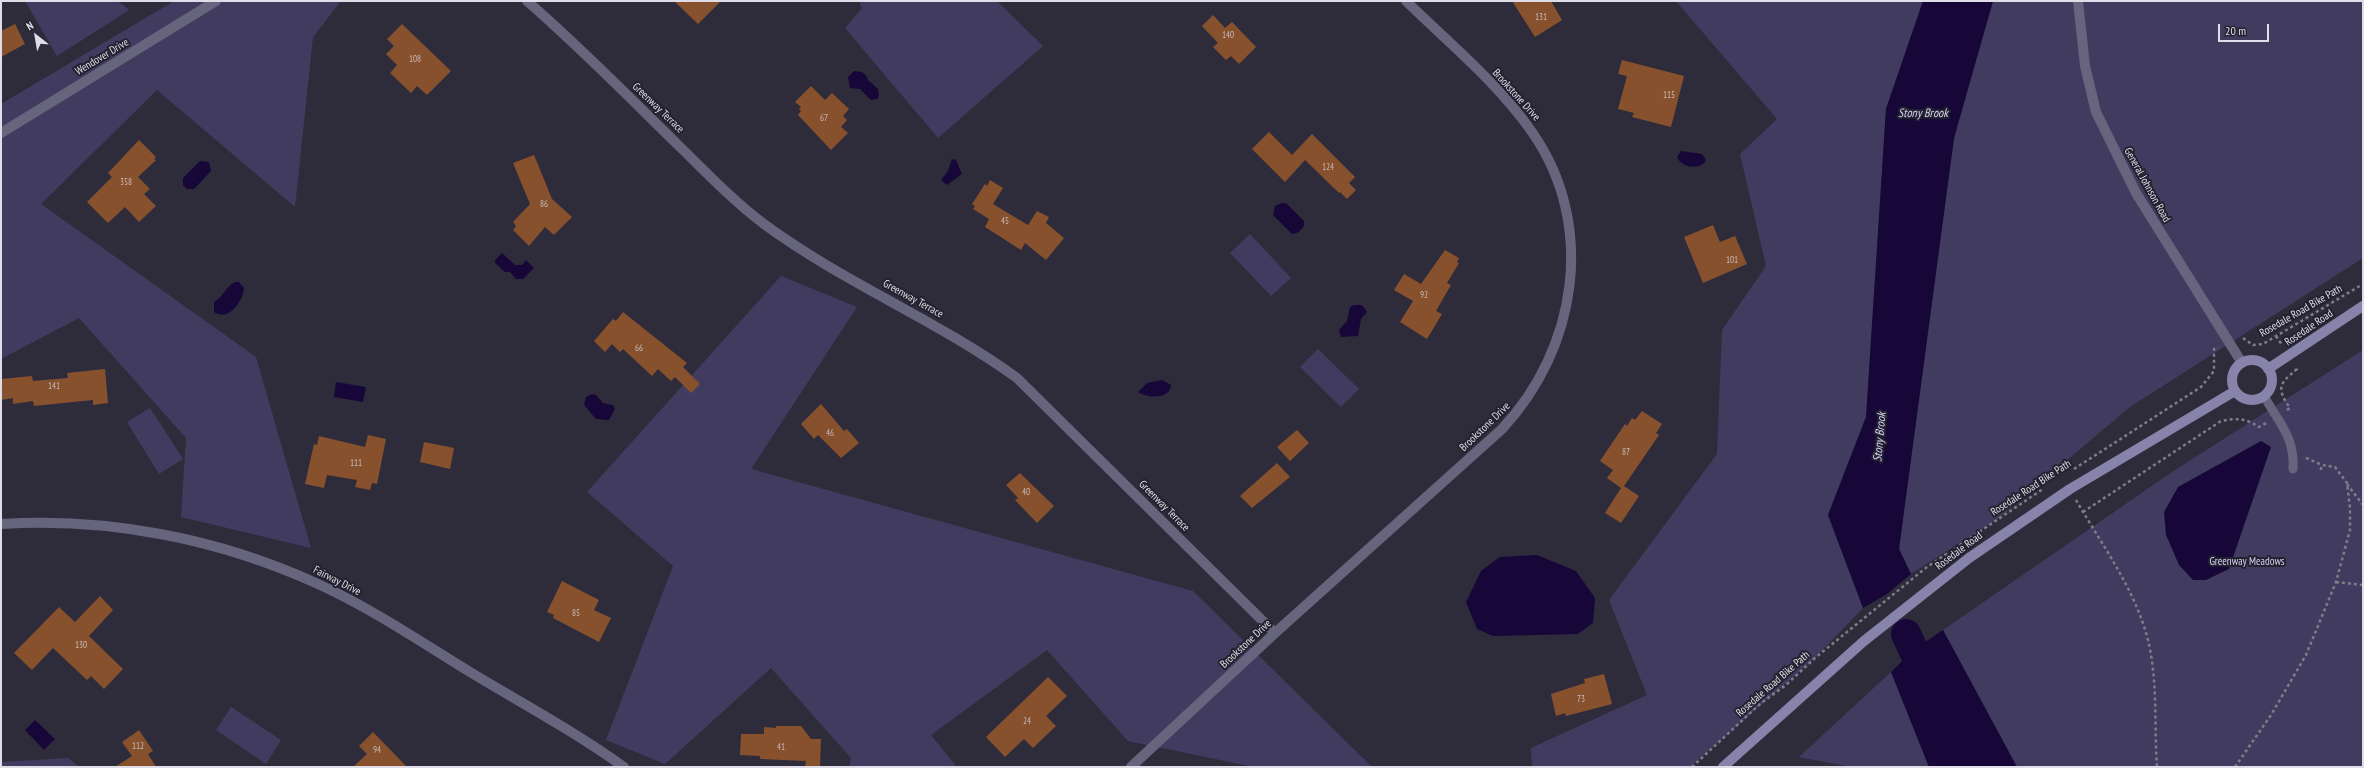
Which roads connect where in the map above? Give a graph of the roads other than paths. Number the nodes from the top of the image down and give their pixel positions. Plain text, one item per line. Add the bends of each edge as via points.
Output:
1 (216, 1) edge
2 (527, 1) edge
3 (1406, 1) edge
4 (2078, 1) edge
5 (1, 133) edge
6 (2363, 306) edge
7 (2242, 363) junction
8 (2268, 368) junction
9 (2235, 391) junction
10 (2264, 396) junction
11 (2293, 469) dead end
12 (1, 524) edge
13 (1275, 633) junction
14 (624, 767) edge
15 (1131, 767) edge
16 (1723, 767) edge

1 - 5 street, Wendover Drive
2 - 13 street, Greenway Terrace via 732,198 763,223 795,246 984,353 1018,378
3 - 13 street, Brookstone Drive via 1516,110 1533,133 1549,162 1568,221 1570,286 1565,315 1556,347 1540,380 1506,426
4 - 7 street, General Johnson Road via 2085,66 2096,112 2136,193
6 - 8 street, Rosedale Road
7 - 8 street via 2253,360
7 - 9 street via 2233,373 2232,385
8 - 10 street via 2271,380
9 - 10 street via 2240,396 2252,400
9 - 16 street, Rosedale Road via 2070,489 2008,530 1864,641
10 - 11 lane via 2292,442
12 - 14 street, Fairway Drive via 66,524 166,535 227,549 271,563 319,584 366,609
13 - 15 street, Brookstone Drive

